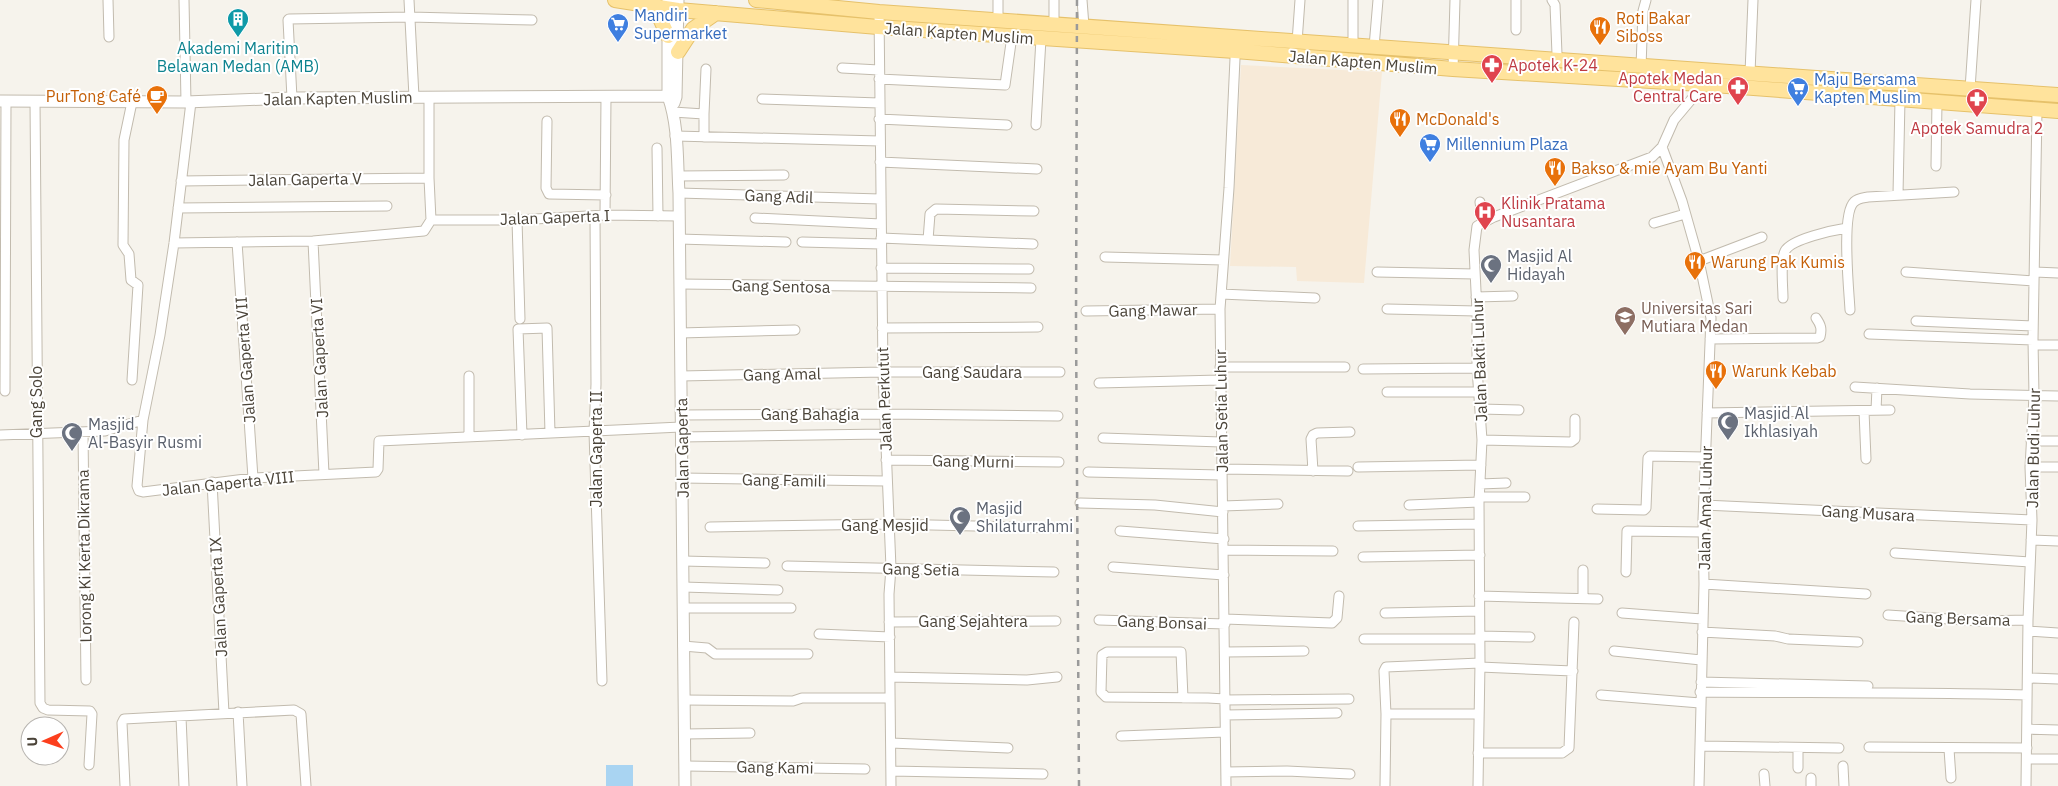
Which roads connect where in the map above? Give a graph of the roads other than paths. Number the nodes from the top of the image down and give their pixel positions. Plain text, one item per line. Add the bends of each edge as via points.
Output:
1 (108, 0) edge
2 (184, 0) edge
3 (409, 0) edge
4 (615, 0) edge
5 (756, 0) edge
6 (998, 0) edge
7 (1054, 0) edge
8 (1082, 0) edge
9 (1300, 0) edge
10 (1353, 0) edge
11 (1378, 0) edge
12 (1455, 0) edge
13 (1516, 0) edge
14 (1564, 0) edge
15 (1639, 0) edge
16 (1646, 0) edge
17 (1754, 0) edge
18 (1976, 0) edge
19 (1554, 2) edge
20 (673, 4) edge
21 (646, 6) junction
22 (1643, 11) junction
23 (879, 12) junction
24 (716, 13) junction
25 (410, 17) junction
26 (532, 20) dead end
27 (998, 21) junction
28 (1054, 24) junction
29 (1084, 26) junction
30 (878, 27) junction
31 (1516, 30) dead end
32 (109, 36) dead end
33 (668, 36) junction
34 (1012, 36) junction
35 (1236, 36) junction
36 (1041, 39) junction
37 (1297, 42) junction
38 (1353, 45) junction
39 (1374, 47) junction
40 (1235, 51) junction
41 (678, 52) junction
42 (1453, 54) junction
43 (1556, 61) junction
44 (1641, 67) junction
45 (842, 68) dead end
46 (706, 69) dead end
47 (1453, 69) junction
48 (1707, 71) junction
49 (1750, 73) junction
50 (879, 74) junction
51 (1553, 76) junction
52 (1700, 84) junction
53 (1970, 89) junction
54 (2058, 95) edge
55 (672, 96) junction
56 (414, 97) junction
57 (429, 97) junction
58 (606, 97) junction
59 (292, 98) junction
60 (762, 99) dead end
61 (1900, 100) junction
62 (3, 101) edge
63 (35, 101) junction
64 (132, 102) junction
65 (188, 102) junction
66 (1937, 102) junction
67 (879, 103) junction
68 (2037, 110) junction
69 (673, 111) junction
70 (2058, 111) edge
71 (704, 114) junction
72 (879, 119) junction
73 (547, 121) dead end
74 (1007, 125) dead end
75 (1036, 125) dead end
76 (675, 136) junction
77 (704, 137) junction
78 (880, 141) junction
79 (1662, 146) junction
80 (657, 148) dead end
81 (880, 162) junction
82 (1936, 166) dead end
83 (1037, 169) dead end
84 (784, 175) dead end
85 (678, 176) junction
86 (429, 178) junction
87 (181, 180) junction
88 (1954, 192) dead end
89 (678, 193) junction
90 (1898, 194) junction
91 (606, 195) junction
92 (880, 199) junction
93 (1480, 202) dead end
94 (387, 206) dead end
95 (178, 208) junction
96 (1034, 212) dead end
97 (1685, 214) junction
98 (606, 215) junction
99 (595, 216) junction
100 (658, 216) junction
101 (679, 216) junction
102 (755, 218) dead end
103 (431, 220) junction
104 (517, 220) junction
105 (1483, 222) junction
106 (1654, 223) dead end
107 (881, 224) junction
108 (1847, 228) junction
109 (1762, 237) dead end
110 (679, 240) junction
111 (928, 240) junction
112 (881, 241) junction
113 (237, 242) junction
114 (313, 242) junction
115 (786, 242) dead end
116 (802, 242) dead end
117 (174, 243) junction
118 (1033, 244) dead end
119 (1105, 257) dead end
120 (1223, 260) junction
121 (1699, 261) junction
122 (882, 268) junction
123 (1028, 270) dead end
124 (1377, 272) dead end
125 (1906, 272) dead end
126 (2058, 273) edge
127 (1475, 274) junction
128 (2035, 277) junction
129 (680, 284) junction
130 (882, 287) junction
131 (1031, 288) dead end
132 (1221, 294) junction
133 (1476, 296) junction
134 (1513, 296) dead end
135 (1315, 298) dead end
136 (1783, 298) dead end
137 (1220, 309) junction
138 (1387, 309) dead end
139 (1850, 310) dead end
140 (1086, 311) dead end
141 (1477, 311) junction
142 (1816, 318) dead end
143 (520, 319) dead end
144 (1916, 321) dead end
145 (2033, 326) junction
146 (1038, 327) dead end
147 (882, 328) junction
148 (795, 330) dead end
149 (680, 333) junction
150 (1869, 334) dead end
151 (1710, 339) junction
152 (2033, 342) junction
153 (2058, 345) edge
154 (1220, 367) junction
155 (1346, 367) dead end
156 (1477, 368) junction
157 (1363, 369) dead end
158 (883, 372) junction
159 (1060, 372) dead end
160 (469, 376) dead end
161 (681, 376) junction
162 (132, 380) dead end
163 (1220, 380) junction
164 (1099, 383) dead end
165 (1855, 387) dead end
166 (1877, 388) junction
167 (6, 391) dead end
168 (1387, 392) dead end
169 (1479, 392) junction
170 (2034, 396) junction
171 (2058, 396) edge
172 (1481, 409) junction
173 (1519, 410) dead end
174 (1876, 410) junction
175 (1890, 410) dead end
176 (1864, 411) junction
177 (1707, 412) junction
178 (886, 414) junction
179 (681, 415) junction
180 (1058, 416) dead end
181 (1574, 419) dead end
182 (143, 420) junction
183 (82, 432) junction
184 (594, 432) junction
185 (682, 432) junction
186 (1350, 432) dead end
187 (36, 434) junction
188 (550, 434) junction
189 (884, 434) junction
190 (0, 435) edge
191 (522, 435) junction
192 (470, 437) junction
193 (1103, 438) dead end
194 (1482, 440) junction
195 (2032, 441) junction
196 (2058, 441) edge
197 (1221, 442) junction
198 (1705, 457) junction
199 (1866, 459) dead end
200 (886, 460) junction
201 (1059, 462) dead end
202 (1481, 465) junction
203 (1358, 467) dead end
204 (2030, 467) junction
205 (2058, 467) edge
206 (1313, 471) junction
207 (1348, 471) dead end
208 (1088, 472) dead end
209 (1221, 472) junction
210 (324, 474) junction
211 (253, 478) junction
212 (682, 478) junction
213 (886, 481) junction
214 (212, 482) junction
215 (1506, 483) dead end
216 (1480, 484) junction
217 (1526, 496) dead end
218 (1479, 499) junction
219 (1080, 503) dead end
220 (1278, 504) dead end
221 (1410, 504) dead end
222 (1704, 505) junction
223 (1223, 509) junction
224 (1597, 509) dead end
225 (2032, 520) junction
226 (888, 524) junction
227 (1480, 524) junction
228 (1358, 526) dead end
229 (710, 527) dead end
230 (1059, 528) dead end
231 (1120, 531) dead end
232 (1703, 532) junction
233 (1224, 539) junction
234 (2031, 540) junction
235 (2058, 541) edge
236 (1224, 550) junction
237 (1333, 551) dead end
238 (1895, 553) dead end
239 (1480, 555) junction
240 (1363, 557) dead end
241 (683, 561) junction
242 (2030, 562) junction
243 (765, 563) dead end
244 (787, 566) dead end
245 (1113, 567) dead end
246 (890, 568) junction
247 (1583, 570) dead end
248 (1054, 572) dead end
249 (1626, 572) dead end
250 (1224, 575) junction
251 (1704, 584) junction
252 (683, 587) junction
253 (778, 590) dead end
254 (1866, 594) dead end
255 (1339, 596) dead end
256 (1479, 596) junction
257 (1583, 598) junction
258 (1598, 599) dead end
259 (683, 608) junction
260 (791, 608) dead end
261 (1479, 611) junction
262 (1385, 613) dead end
263 (1622, 613) dead end
264 (1888, 615) dead end
265 (1702, 619) junction
266 (1099, 620) dead end
267 (2028, 620) junction
268 (889, 622) junction
269 (1056, 622) dead end
270 (1225, 622) junction
271 (1574, 622) dead end
272 (1702, 632) junction
273 (2028, 632) junction
274 (2058, 633) edge
275 (819, 634) dead end
276 (890, 637) junction
277 (1480, 637) junction
278 (1530, 637) dead end
279 (1364, 639) dead end
280 (1858, 642) dead end
281 (683, 646) junction
282 (1304, 651) dead end
283 (1614, 651) dead end
284 (1225, 652) junction
285 (808, 654) dead end
286 (1701, 660) junction
287 (1480, 665) junction
288 (1573, 671) junction
289 (890, 677) junction
290 (1057, 677) dead end
291 (2029, 678) junction
292 (2058, 679) edge
293 (86, 680) dead end
294 (602, 681) dead end
295 (1868, 686) dead end
296 (1700, 687) junction
297 (1601, 695) dead end
298 (2027, 695) junction
299 (890, 698) junction
300 (1183, 698) junction
301 (1225, 699) junction
302 (1349, 699) dead end
303 (684, 700) junction
304 (1700, 703) junction
305 (224, 712) junction
306 (238, 712) junction
307 (1337, 713) dead end
308 (1386, 714) junction
309 (1479, 714) junction
310 (1225, 715) junction
311 (181, 717) junction
312 (2027, 729) junction
313 (2058, 730) edge
314 (1225, 732) junction
315 (750, 733) dead end
316 (685, 734) junction
317 (1121, 736) dead end
318 (891, 743) junction
319 (1701, 746) junction
320 (1869, 747) dead end
321 (1008, 748) dead end
322 (1798, 748) junction
323 (1839, 748) dead end
324 (2027, 748) junction
325 (1948, 749) junction
326 (1478, 753) junction
327 (2027, 759) junction
328 (2058, 759) edge
329 (89, 765) dead end
330 (686, 766) junction
331 (1843, 766) dead end
332 (1798, 768) dead end
333 (865, 769) dead end
334 (891, 771) junction
335 (1226, 772) junction
336 (1043, 774) dead end
337 (1350, 774) dead end
338 (1764, 774) dead end
339 (1950, 778) dead end
340 (125, 786) edge
341 (184, 786) edge
342 (242, 786) edge
343 (306, 786) edge
344 (685, 786) edge
345 (891, 786) edge
346 (1226, 786) edge
347 (1385, 786) edge
348 (1478, 786) edge
349 (1699, 786) edge
350 (1765, 786) edge
351 (1844, 786) edge
352 (2026, 786) edge

1 - 32 street
2 - 65 street, Jalan Gaperta VIII
3 - 25 street
4 - 21 main road, Jalan Kapten Muslim
5 - 23 main road, Jalan Kapten Muslim
6 - 27 street
7 - 28 street
8 - 29 street
9 - 37 street
10 - 38 street
11 - 39 street
12 - 42 street
13 - 31 street
14 - 19 street
15 - 22 street
16 - 22 street
17 - 49 street
18 - 53 street
19 - 43 street
20 - 21 main road, Jalan Kapten Muslim
20 - 24 main road, Jalan Kapten Muslim
20 - 33 street, Jalan Gaperta
20 - 41 street, Jalan Gaperta
21 - 33 main road via 659,16
22 - 44 street
23 - 27 main road, Jalan Kapten Muslim
23 - 30 street, Jalan Perkutut
24 - 30 main road, Jalan Kapten Muslim
24 - 41 main road via 693,29
25 - 26 street
25 - 56 street
25 - 59 street via 289,19
27 - 28 main road, Jalan Kapten Muslim
28 - 29 main road, Jalan Kapten Muslim
29 - 35 main road, Jalan Kapten Muslim
30 - 34 main road, Jalan Kapten Muslim
30 - 50 street, Jalan Perkutut
33 - 55 street, Jalan Gaperta
34 - 36 main road, Jalan Kapten Muslim
34 - 50 street via 1005,85
35 - 37 main road, Jalan Kapten Muslim
35 - 40 street, Jalan Setia Luhur
36 - 40 main road, Jalan Kapten Muslim
36 - 75 street
37 - 38 main road, Jalan Kapten Muslim
38 - 39 main road, Jalan Kapten Muslim
39 - 42 main road, Jalan Kapten Muslim
40 - 47 main road, Jalan Kapten Muslim
40 - 120 street, Jalan Setia Luhur
41 - 55 street, Jalan Gaperta
42 - 43 main road, Jalan Kapten Muslim
42 - 47 street
43 - 44 main road, Jalan Kapten Muslim
43 - 51 street
44 - 48 main road, Jalan Kapten Muslim
45 - 50 street
46 - 71 street
47 - 51 main road, Jalan Kapten Muslim
48 - 49 main road, Jalan Kapten Muslim
48 - 52 street
49 - 53 main road, Jalan Kapten Muslim
50 - 67 street, Jalan Perkutut
51 - 52 main road, Jalan Kapten Muslim
52 - 61 main road, Jalan Kapten Muslim
52 - 79 street via 1674,120
53 - 54 main road, Jalan Kapten Muslim
55 - 58 street, Jalan Kapten Muslim
55 - 69 street, Jalan Gaperta
56 - 57 street, Jalan Kapten Muslim
56 - 59 street, Jalan Kapten Muslim
57 - 58 street, Jalan Kapten Muslim
57 - 86 street
58 - 91 street
59 - 65 street, Jalan Kapten Muslim
60 - 67 street
61 - 66 main road, Jalan Kapten Muslim
61 - 90 street
62 - 63 street, Jalan Kapten Muslim
62 - 167 street
63 - 64 street, Jalan Kapten Muslim
63 - 187 street, Gang Solo
64 - 65 street, Jalan Kapten Muslim
64 - 162 street via 124,140 123,245 129,254 131,280 138,285
65 - 87 street, Jalan Gaperta VIII
66 - 68 main road, Jalan Kapten Muslim
66 - 82 street
67 - 72 street, Jalan Perkutut
68 - 70 main road, Jalan Kapten Muslim
68 - 128 street, Jalan Budi Luhur
69 - 71 street
69 - 76 street, Jalan Gaperta
71 - 77 street
72 - 74 street
72 - 78 street, Jalan Perkutut
73 - 91 street via 546,188 549,194
76 - 77 street
76 - 85 street, Jalan Gaperta
77 - 78 street
78 - 81 street, Jalan Perkutut
79 - 97 street, Jalan Amal Luhur
79 - 105 street via 1639,162
80 - 100 street
81 - 83 street
81 - 92 street, Jalan Perkutut
84 - 85 street
85 - 89 street, Jalan Gaperta
86 - 87 street, Jalan Gaperta V
86 - 103 street
87 - 95 street, Jalan Gaperta VIII
88 - 90 street
89 - 92 street, Gang Adil
89 - 101 street, Jalan Gaperta
90 - 108 street via 1859,198 1850,207
91 - 98 street
92 - 107 street, Jalan Perkutut
93 - 105 street
94 - 95 street
95 - 117 street, Jalan Gaperta VIII
96 - 111 street via 936,209 930,214
97 - 106 street
97 - 121 street, Jalan Amal Luhur
98 - 99 street, Jalan Gaperta I
98 - 100 street, Jalan Gaperta I
99 - 104 street, Jalan Gaperta I
99 - 184 street, Jalan Gaperta II
100 - 101 street, Jalan Gaperta I
101 - 110 street, Jalan Gaperta
102 - 107 street
103 - 104 street, Jalan Gaperta I
103 - 114 street via 428,228 420,233
104 - 143 street
105 - 127 street, Jalan Bakti Luhur via 1475,232
107 - 112 street, Jalan Perkutut
108 - 136 street via 1815,235 1788,248 1783,257
108 - 139 street
109 - 121 street
110 - 115 street
110 - 129 street, Jalan Gaperta
111 - 112 street
111 - 118 street
112 - 116 street
112 - 122 street, Jalan Perkutut
113 - 114 street
113 - 117 street
113 - 211 street, Jalan Gaperta VII
114 - 210 street, Jalan Gaperta VI
117 - 182 street, Jalan Gaperta VIII
119 - 120 street
120 - 132 street, Jalan Setia Luhur
121 - 151 street, Jalan Amal Luhur via 1709,303
122 - 123 street
122 - 130 street, Jalan Perkutut
124 - 127 street
125 - 128 street
126 - 128 street
127 - 133 street, Jalan Bakti Luhur
128 - 145 street, Jalan Budi Luhur
129 - 130 street, Gang Sentosa
129 - 149 street, Jalan Gaperta
130 - 131 street, Gang Sentosa
130 - 147 street, Jalan Perkutut
132 - 135 street
132 - 137 street, Jalan Setia Luhur
133 - 134 street
133 - 141 street, Jalan Bakti Luhur
137 - 140 street, Gang Mawar
137 - 154 street, Jalan Setia Luhur
138 - 141 street
141 - 156 street, Jalan Bakti Luhur
142 - 151 street via 1821,331 1820,337 1816,338
144 - 145 street
145 - 152 street, Jalan Budi Luhur
146 - 147 street
147 - 158 street, Jalan Perkutut
148 - 149 street
149 - 161 street, Jalan Gaperta
150 - 152 street
151 - 177 street, Jalan Amal Luhur
152 - 153 street
152 - 170 street, Jalan Budi Luhur
154 - 155 street
154 - 163 street, Jalan Setia Luhur
156 - 157 street
156 - 169 street, Jalan Bakti Luhur
158 - 159 street, Gang Saudara
158 - 161 street, Gang Amal
158 - 178 street, Jalan Perkutut
160 - 192 street
161 - 179 street, Jalan Gaperta
163 - 164 street
163 - 197 street, Jalan Setia Luhur
165 - 166 street
166 - 170 street
166 - 174 street
168 - 169 street
169 - 172 street, Jalan Bakti Luhur
170 - 171 street
170 - 195 street, Jalan Budi Luhur
172 - 173 street
172 - 194 street, Jalan Bakti Luhur
174 - 175 street
174 - 176 street
176 - 177 street
176 - 199 street
177 - 198 street, Jalan Amal Luhur
178 - 179 street, Gang Bahagia
178 - 180 street, Gang Bahagia
178 - 189 street, Jalan Perkutut
179 - 185 street, Jalan Gaperta
181 - 194 street via 1575,439 1571,442
182 - 183 street via 105,431
182 - 214 street, Jalan Gaperta VIII via 139,491
183 - 187 street
183 - 293 street, Lorong Ki Kerta Dikrama
184 - 185 street, Jalan Gaperta VIII
184 - 188 street, Jalan Gaperta VIII
184 - 294 street, Jalan Gaperta II
185 - 189 street, Jalan Gaperta VIII
185 - 212 street, Jalan Gaperta
186 - 206 street via 1313,435
187 - 190 street
187 - 329 street, Gang Solo via 40,703 48,710 90,711
188 - 191 street, Jalan Gaperta VIII
188 - 191 street via 547,328 518,329
189 - 200 street, Jalan Perkutut
191 - 192 street, Jalan Gaperta VIII
192 - 210 street, Jalan Gaperta VIII via 379,441 377,472
193 - 197 street
194 - 202 street, Jalan Bakti Luhur
195 - 196 street
195 - 204 street, Jalan Budi Luhur
197 - 209 street, Jalan Setia Luhur
198 - 222 street, Jalan Amal Luhur
198 - 224 street via 1649,457 1646,508
200 - 201 street, Gang Murni
200 - 213 street, Jalan Perkutut
202 - 203 street
202 - 216 street, Jalan Bakti Luhur
204 - 205 street
204 - 225 street, Jalan Budi Luhur
206 - 207 street
206 - 209 street
208 - 209 street
209 - 223 street, Jalan Setia Luhur
210 - 211 street, Jalan Gaperta VIII
211 - 214 street, Jalan Gaperta VIII
212 - 213 street, Gang Famili
212 - 241 street, Jalan Gaperta
213 - 226 street, Jalan Perkutut
214 - 305 street, Jalan Gaperta IX
215 - 216 street
216 - 218 street, Jalan Bakti Luhur
217 - 218 street
218 - 221 street
218 - 227 street, Jalan Bakti Luhur
219 - 223 street
220 - 223 street
222 - 225 street, Gang Musara
222 - 232 street, Jalan Amal Luhur
223 - 233 street, Jalan Setia Luhur
225 - 234 street, Jalan Budi Luhur
226 - 229 street, Gang Mesjid
226 - 230 street, Gang Mesjid
226 - 246 street, Jalan Perkutut
227 - 228 street
227 - 239 street, Jalan Bakti Luhur
231 - 233 street
232 - 249 street via 1627,531
232 - 251 street, Jalan Amal Luhur
233 - 236 street, Jalan Setia Luhur
234 - 235 street
234 - 242 street, Jalan Budi Luhur
236 - 237 street
236 - 250 street, Jalan Setia Luhur
238 - 242 street
239 - 240 street
239 - 256 street, Jalan Bakti Luhur
241 - 243 street
241 - 252 street, Jalan Gaperta
242 - 267 street, Jalan Budi Luhur
244 - 246 street, Gang Setia
245 - 250 street
246 - 248 street, Gang Setia
246 - 268 street, Jalan Perkutut
247 - 257 street
250 - 270 street, Jalan Setia Luhur
251 - 254 street
251 - 265 street, Jalan Amal Luhur
252 - 253 street
252 - 259 street, Jalan Gaperta
255 - 270 street, Gang Bonsai via 1337,618 1332,623
256 - 257 street
256 - 261 street, Jalan Bakti Luhur
257 - 258 street
259 - 260 street
259 - 281 street, Jalan Gaperta
261 - 262 street
261 - 277 street, Jalan Bakti Luhur
263 - 265 street
264 - 267 street, Gang Bersama via 1979,621
265 - 272 street, Jalan Amal Luhur
266 - 270 street, Gang Bonsai
267 - 273 street, Jalan Budi Luhur
268 - 269 street, Gang Sejahtera
268 - 276 street, Jalan Perkutut
270 - 284 street, Jalan Setia Luhur
271 - 288 street
272 - 280 street
272 - 286 street, Jalan Amal Luhur
273 - 274 street
273 - 291 street, Jalan Budi Luhur
275 - 276 street
276 - 289 street, Jalan Perkutut
277 - 278 street
277 - 279 street
277 - 287 street, Jalan Bakti Luhur
281 - 285 street via 707,648 715,654
281 - 303 street, Jalan Gaperta
282 - 284 street
283 - 286 street
284 - 301 street, Jalan Setia Luhur
286 - 296 street, Jalan Amal Luhur
287 - 288 street
287 - 308 street via 1386,667
287 - 309 street, Jalan Bakti Luhur
288 - 326 street via 1567,750 1562,753
289 - 290 street via 1028,680
289 - 299 street, Jalan Perkutut
291 - 292 street
291 - 298 street, Jalan Budi Luhur
295 - 296 street
296 - 298 street
296 - 304 street, Jalan Amal Luhur
297 - 304 street
298 - 312 street, Jalan Budi Luhur
299 - 303 street
299 - 318 street, Jalan Perkutut
300 - 300 street via 1104,696 1101,692 1102,655 1107,652 1181,652
300 - 301 street
301 - 302 street
301 - 310 street, Jalan Setia Luhur
303 - 316 street, Jalan Gaperta
304 - 319 street, Jalan Amal Luhur
305 - 306 street
305 - 311 street
306 - 342 street
306 - 343 street via 300,712
307 - 310 street
308 - 309 street
308 - 347 street
309 - 326 street, Jalan Bakti Luhur
310 - 314 street, Jalan Setia Luhur
311 - 340 street via 124,719
311 - 341 street
312 - 313 street
312 - 324 street, Jalan Budi Luhur
314 - 317 street
314 - 335 street, Jalan Setia Luhur
315 - 316 street
316 - 330 street, Jalan Gaperta
318 - 321 street
318 - 334 street, Jalan Perkutut
319 - 322 street
319 - 349 street, Jalan Amal Luhur
320 - 325 street
322 - 323 street
322 - 332 street
324 - 325 street
324 - 327 street, Jalan Budi Luhur
325 - 339 street
326 - 348 street, Jalan Bakti Luhur
327 - 328 street
327 - 352 street, Jalan Budi Luhur
330 - 333 street, Gang Kami
330 - 344 street, Jalan Gaperta
331 - 351 street
334 - 336 street
334 - 345 street, Jalan Perkutut
335 - 337 street
335 - 346 street, Jalan Setia Luhur
338 - 350 street

